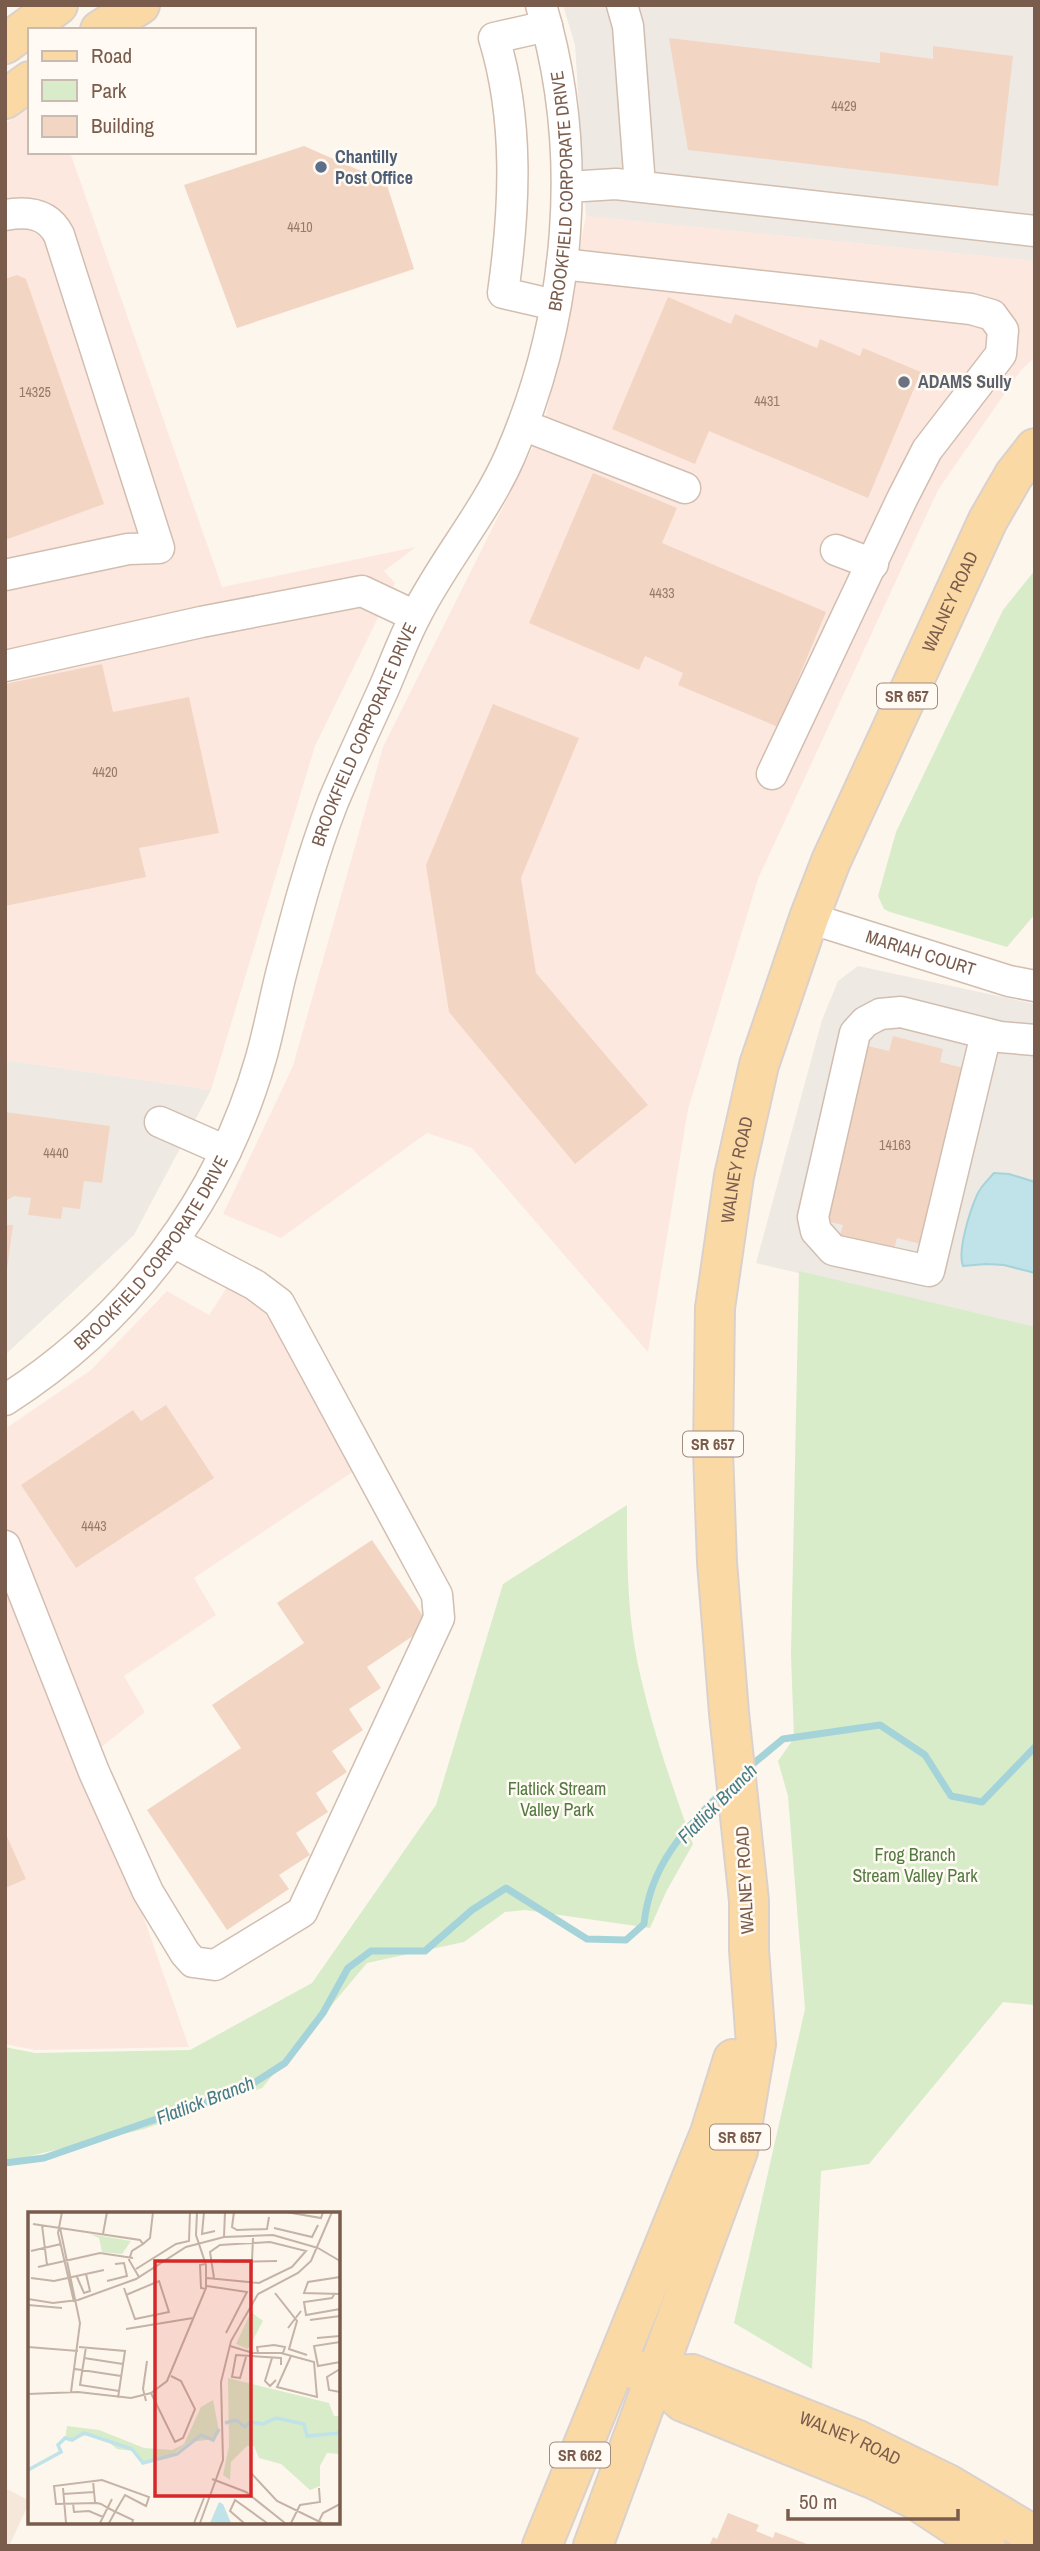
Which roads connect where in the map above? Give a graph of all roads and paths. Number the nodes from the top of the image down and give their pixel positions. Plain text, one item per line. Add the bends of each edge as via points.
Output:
1 (58, 5) edge
2 (140, 5) edge
3 (622, 5) edge
4 (544, 15) edge
5 (103, 28) edge
6 (5, 44) edge
7 (28, 82) edge
8 (5, 99) edge
9 (640, 186) junction
10 (567, 187) junction
11 (5, 215) edge
12 (1035, 231) edge
13 (562, 264) junction
14 (555, 305) junction
15 (523, 425) junction
16 (1035, 448) edge
17 (685, 488) dead end
18 (836, 550) dead end
19 (873, 564) junction
20 (5, 575) edge
21 (415, 615) junction
22 (5, 666) edge
23 (772, 774) dead end
24 (809, 918) junction
25 (1035, 986) edge
26 (986, 1034) junction
27 (1035, 1040) edge
28 (160, 1122) dead end
29 (226, 1151) junction
30 (173, 1242) junction
31 (5, 1400) edge
32 (5, 1546) edge
33 (748, 1950) junction
34 (617, 2364) junction
35 (654, 2376) junction
36 (1035, 2536) edge
37 (542, 2546) edge
38 (593, 2546) edge
39 (986, 2546) edge

1 - 6 main road
2 - 5 main road
3 - 9 street via 628,26
4 - 10 street, BROOKFIELD CORPORATE DRIVE via 563,115
4 - 14 street via 494,37 502,63 513,165 513,211 503,293
7 - 8 main road
9 - 10 street
9 - 12 street
10 - 13 street, BROOKFIELD CORPORATE DRIVE
11 - 20 street via 30,213 44,218 59,235 159,548 128,549
13 - 14 street, BROOKFIELD CORPORATE DRIVE
13 - 19 street via 992,315 1003,330 1001,354 927,450
14 - 15 street, BROOKFIELD CORPORATE DRIVE
15 - 17 street
15 - 21 street, BROOKFIELD CORPORATE DRIVE via 495,488
16 - 24 main road, WALNEY ROAD / SR 657 via 988,520
18 - 19 street
19 - 23 street
21 - 22 street via 362,591
21 - 29 street, BROOKFIELD CORPORATE DRIVE via 333,802 304,887 260,1062
24 - 25 street, MARIAH COURT
24 - 33 main road, WALNEY ROAD / SR 657 via 759,1065 734,1176 715,1308 715,1520 749,1901
26 - 26 street via 901,1012 880,1014 855,1033 813,1217 816,1231 833,1250 929,1271
26 - 27 street
28 - 29 street
29 - 30 street, BROOKFIELD CORPORATE DRIVE
30 - 31 street, BROOKFIELD CORPORATE DRIVE via 101,1325
30 - 32 street via 255,1285 279,1303 437,1595 439,1618 302,1912 215,1965 193,1962 185,1953 148,1892 94,1772
33 - 34 main road, WALNEY ROAD / SR 657 via 735,2053 710,2133
33 - 35 main road, WALNEY ROAD / SR 657 via 755,2043 738,2151
34 - 35 main road, WALNEY ROAD
34 - 37 main road, SR 662
35 - 36 main road, WALNEY ROAD via 692,2374 858,2440 948,2484
35 - 38 main road, SR 662
35 - 39 main road, WALNEY ROAD via 682,2402 873,2479 916,2500

